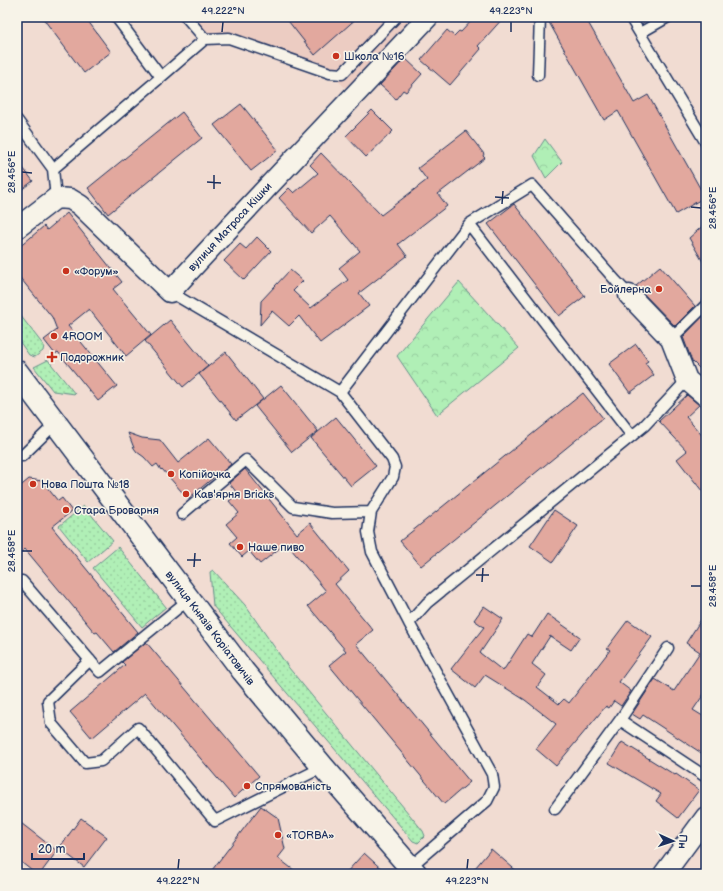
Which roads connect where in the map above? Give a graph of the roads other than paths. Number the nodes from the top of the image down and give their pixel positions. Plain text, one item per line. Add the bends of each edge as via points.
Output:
1 (116, 17) edge
2 (186, 17) edge
3 (396, 17) edge
4 (428, 17) edge
5 (540, 17) edge
6 (630, 17) edge
7 (668, 17) edge
8 (640, 33) junction
9 (205, 39) junction
10 (538, 75) dead end
11 (161, 77) junction
12 (17, 120) edge
13 (706, 143) edge
14 (53, 169) junction
15 (56, 198) junction
16 (469, 224) junction
17 (17, 228) edge
18 (170, 292) junction
19 (629, 295) joint
20 (706, 305) edge
21 (671, 339) junction
22 (17, 372) edge
23 (687, 380) junction
24 (340, 392) junction
25 (706, 396) edge
26 (56, 423) junction
27 (632, 436) junction
28 (19, 458) edge
29 (371, 512) junction
30 (182, 514) dead end
31 (17, 585) edge
32 (188, 600) junction
33 (409, 623) junction
34 (668, 648) dead end
35 (90, 660) junction
36 (620, 720) junction
37 (323, 767) junction
38 (706, 777) edge
39 (555, 809) dead end
40 (706, 817) edge
41 (413, 870) edge
42 (664, 874) edge

1 - 11 lane
2 - 9 lane
3 - 9 lane via 342,74 330,73 230,38
4 - 18 street, вулиця Матроса Кішки
5 - 10 lane
6 - 8 lane
7 - 8 lane
8 - 13 lane
9 - 11 lane
11 - 14 lane
12 - 14 lane
14 - 15 lane
15 - 17 street
15 - 18 street via 70,199 80,205
16 - 19 lane via 532,186
16 - 24 lane
16 - 27 lane
18 - 24 lane
19 - 21 street
20 - 21 lane
21 - 23 street
22 - 26 main road, вулиця Князів Коріатовичів
23 - 25 street
23 - 27 lane
24 - 29 lane via 392,459 393,477
26 - 28 lane
26 - 32 main road, вулиця Князів Коріатовичів
27 - 33 lane via 427,603
29 - 30 lane via 332,513 293,507 246,460
29 - 33 lane via 368,532 372,552
31 - 35 lane via 22,581
32 - 35 lane via 100,672
32 - 37 main road, вулиця Князів Коріатовичів via 242,671
33 - 41 lane via 492,774 494,787 487,800
34 - 36 lane
35 - 37 lane via 48,701 51,723 85,763 101,761 138,728 215,822
36 - 38 lane
36 - 39 lane
37 - 41 main road, вулиця Князів Коріатовичів
40 - 42 street

